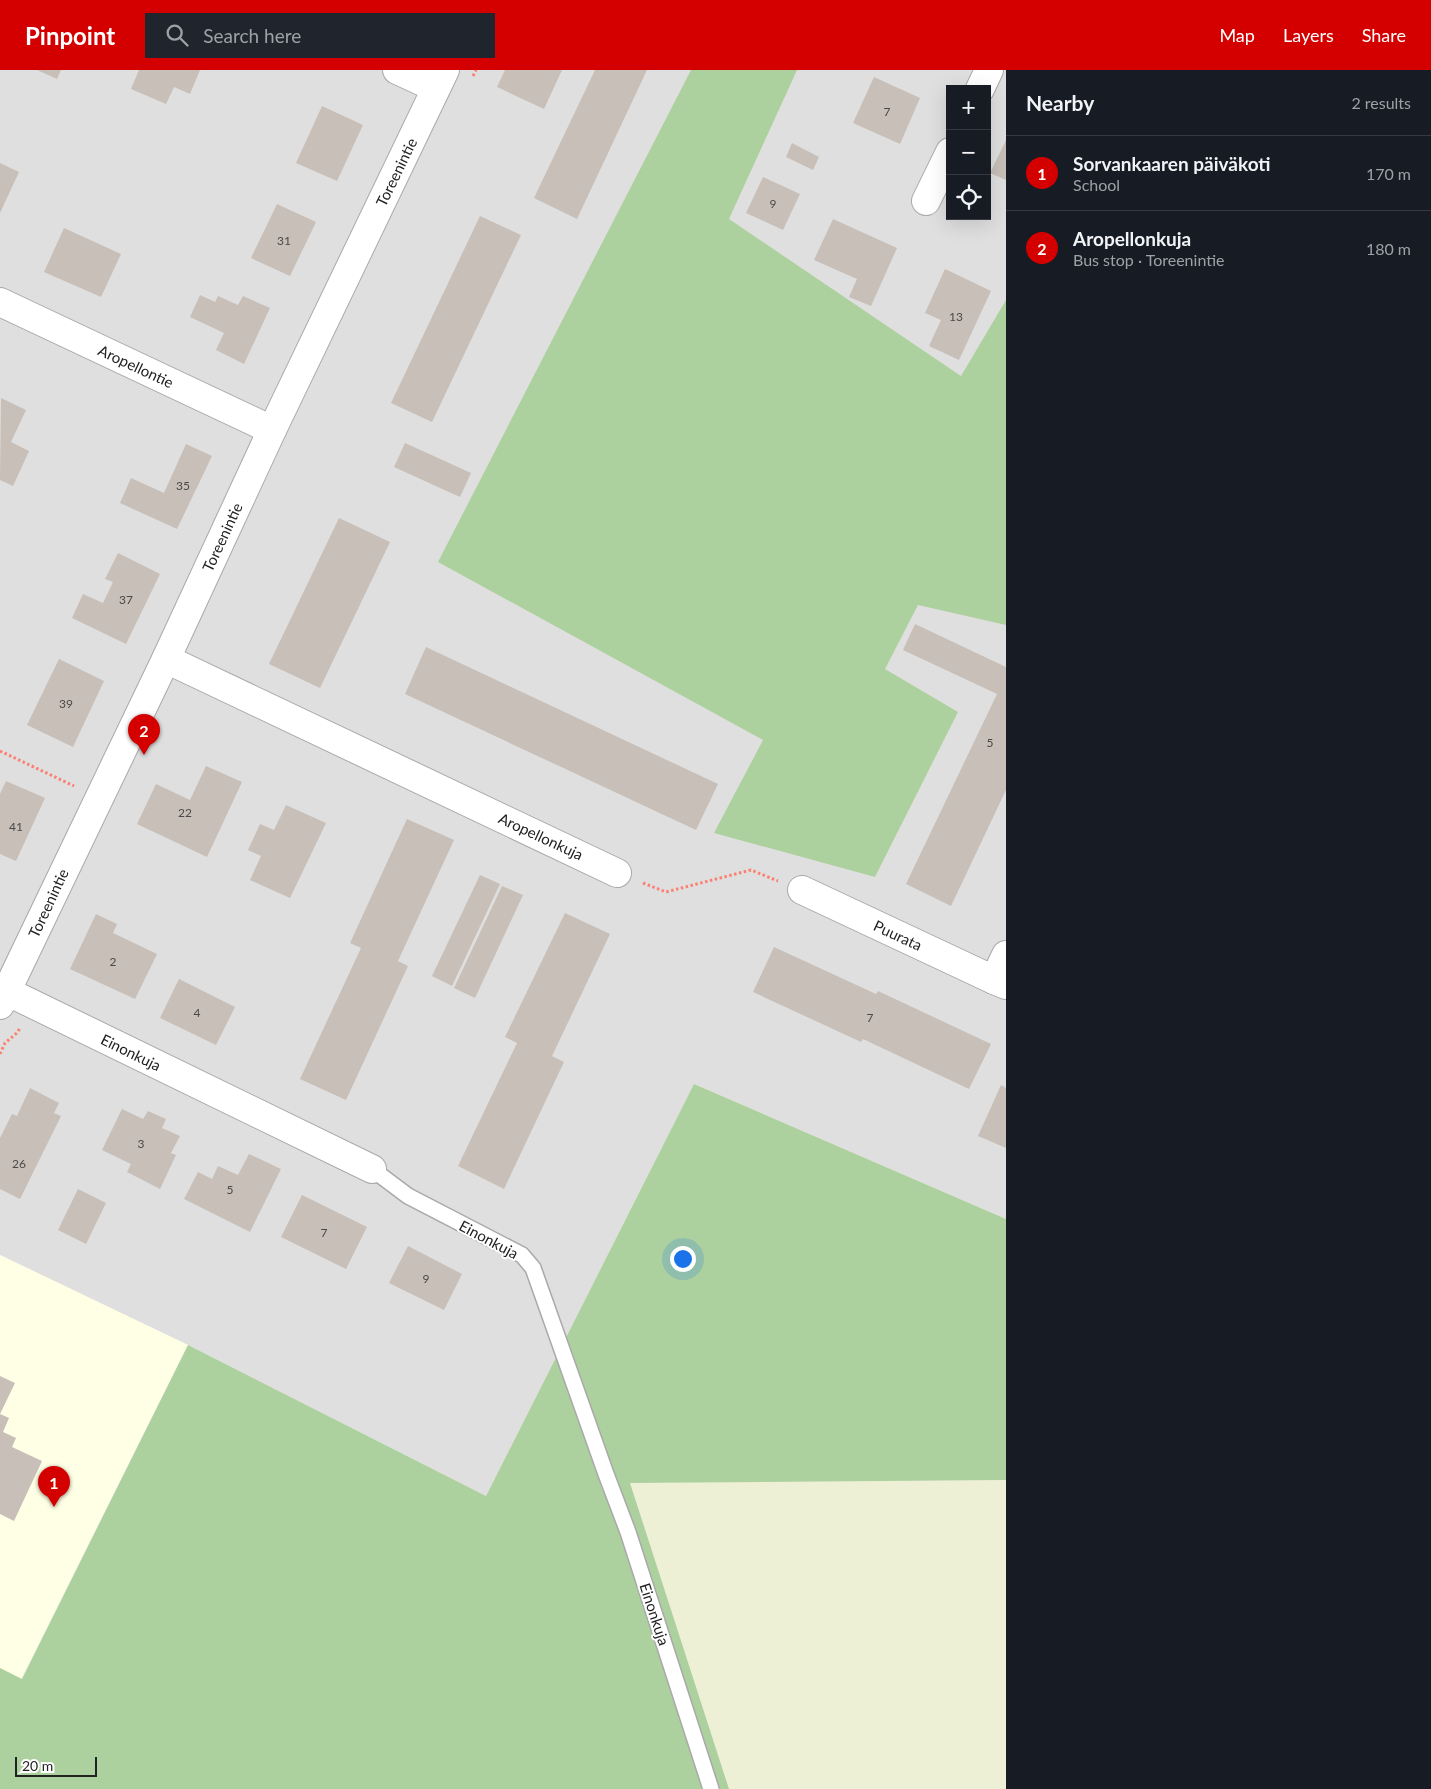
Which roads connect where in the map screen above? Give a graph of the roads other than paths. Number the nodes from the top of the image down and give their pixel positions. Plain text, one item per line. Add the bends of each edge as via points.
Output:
1 (396, 70) edge
2 (990, 70) edge
3 (441, 79) edge
4 (982, 85) edge
5 (946, 160) edge
6 (926, 201) dead end
7 (0, 302) edge
8 (272, 430) junction
9 (166, 658) junction
10 (617, 873) road end
11 (802, 890) road end
12 (1006, 955) edge
13 (1000, 982) edge
14 (3, 998) edge
15 (372, 1169) joint
16 (711, 1789) edge

1 - 3 street
2 - 4 street
3 - 8 street, Toreenintie
5 - 6 street
7 - 8 street, Aropellontie
8 - 9 street, Toreenintie
9 - 10 street, Aropellonkuja
9 - 14 street, Toreenintie
11 - 13 street, Puurata
12 - 13 street, Puurata
14 - 15 street, Einonkuja
15 - 16 lane, Einonkuja via 408,1196 522,1255 533,1268 628,1532

